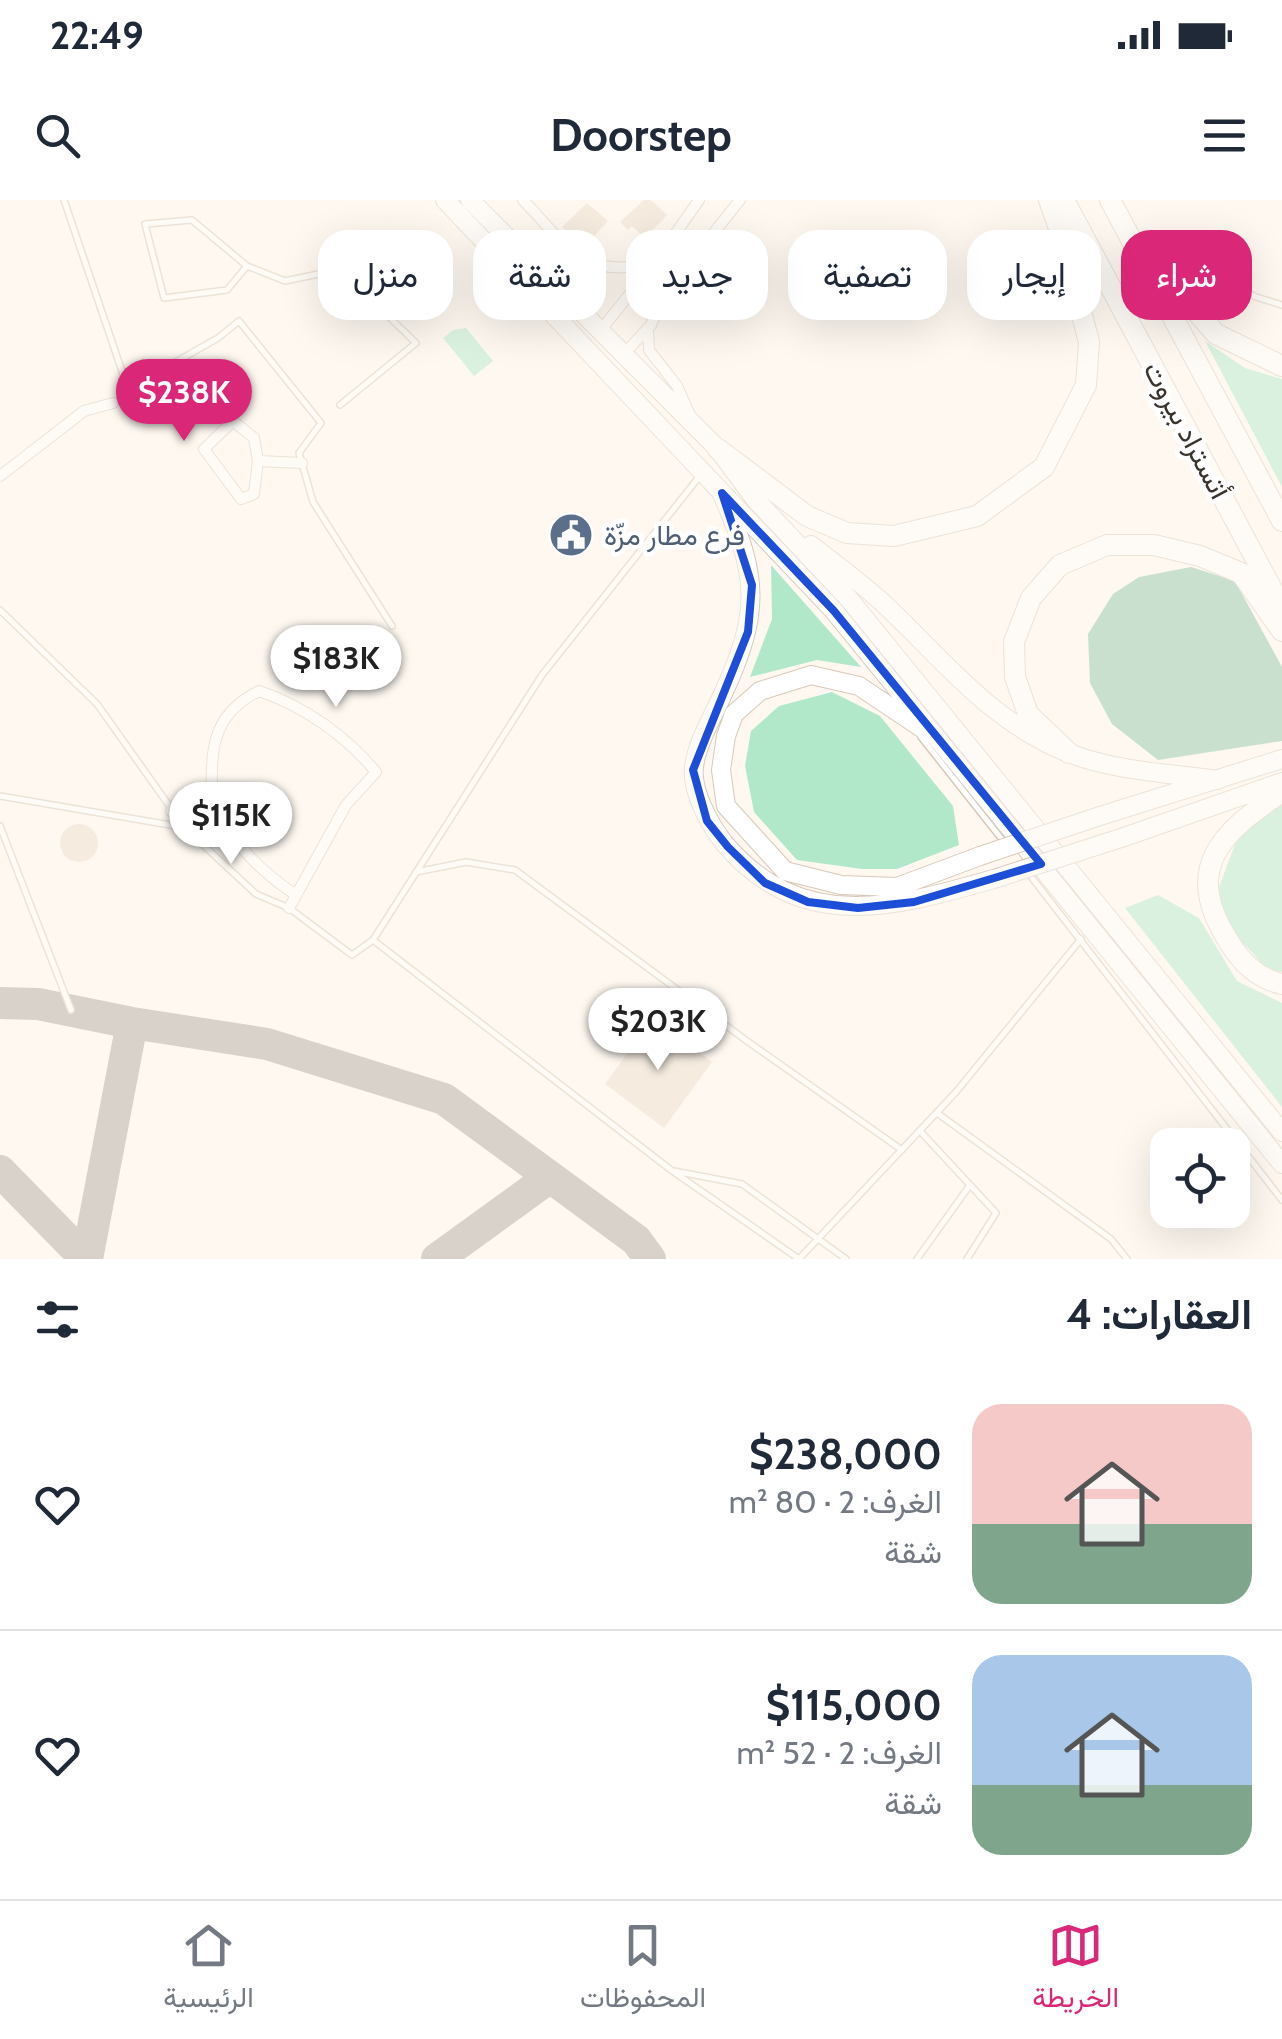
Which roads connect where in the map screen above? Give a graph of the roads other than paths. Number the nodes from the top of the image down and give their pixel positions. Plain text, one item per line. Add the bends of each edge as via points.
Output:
1 (64, 200) edge
2 (445, 200) edge
3 (470, 200) edge
4 (522, 200) edge
5 (698, 200) edge
6 (738, 200) edge
7 (1048, 200) edge
8 (1064, 200) edge
9 (1110, 200) edge
10 (678, 230) edge
11 (1127, 230) edge
12 (246, 266) junction
13 (626, 269) edge
14 (1252, 295) edge
15 (626, 299) edge
16 (1282, 305) edge
17 (1175, 320) edge
18 (1204, 320) edge
19 (648, 329) junction
20 (600, 332) junction
21 (624, 355) junction
22 (1282, 366) edge
23 (113, 403) dead end
24 (340, 405) dead end
25 (694, 425) junction
26 (718, 449) junction
27 (258, 461) junction
28 (302, 463) junction
29 (702, 472) junction
30 (0, 476) edge
31 (722, 493) junction
32 (754, 498) junction
33 (1282, 521) edge
34 (1282, 608) edge
35 (0, 610) edge
36 (392, 626) dead end
37 (1282, 630) edge
38 (906, 719) junction
39 (942, 741) junction
40 (1069, 753) junction
41 (1282, 760) edge
42 (1217, 780) junction
43 (1282, 782) edge
44 (1282, 792) edge
45 (0, 796) edge
46 (212, 800) junction
47 (171, 812) junction
48 (0, 826) edge
49 (185, 828) junction
50 (1011, 851) dead end
51 (1022, 865) dead end
52 (416, 872) junction
53 (296, 896) junction
54 (289, 908) junction
55 (1080, 938) junction
56 (373, 940) junction
57 (1282, 984) edge
58 (71, 1010) dead end
59 (937, 1113) junction
60 (920, 1131) junction
61 (1282, 1132) edge
62 (902, 1150) junction
63 (1282, 1164) edge
64 (670, 1170) junction
65 (970, 1186) junction
66 (1282, 1200) edge
67 (818, 1239) junction
68 (799, 1259) edge
69 (846, 1259) edge
70 (918, 1259) edge
71 (966, 1259) edge
72 (1127, 1259) edge

1 - 28 lane via 128,389 239,321 321,423 298,452
2 - 29 main road
3 - 20 main road
4 - 13 street via 574,254
5 - 10 street
6 - 19 street via 664,295
7 - 26 highway via 1089,342 1086,385 1044,467 977,516 894,536 847,533 807,516
8 - 34 highway, أتستراد بيروت
9 - 11 highway, أتستراد بيروت
12 - 12 lane via 227,290 164,298 144,224 192,220
12 - 24 lane via 285,281 328,272 352,280 416,343
14 - 16 lane
15 - 20 street
17 - 33 highway, أتستراد بيروت
18 - 22 highway via 1216,334
19 - 21 street
19 - 25 street via 649,350 677,386
20 - 21 main road
21 - 25 main road
23 - 30 street via 84,411
25 - 26 main road
26 - 32 main road
27 - 27 street via 254,438 233,421 204,448 241,500 254,494
27 - 28 street
28 - 36 lane via 313,502
29 - 31 main road
29 - 52 lane via 542,675
31 - 39 main road via 834,611
31 - 43 main road, bridge via 752,585 748,632 693,770 707,821 765,882 808,902 858,908 914,902
32 - 40 main road via 882,602 965,687 1016,726
32 - 61 main road via 849,598
35 - 47 lane via 97,704
37 - 40 highway via 1240,572 1200,556 1154,545 1107,545 1060,565 1032,598 1014,642 1015,676 1028,714
38 - 39 main road
38 - 42 main road, bridge via 859,686 811,676 760,691 734,714 726,736 726,806 785,871 841,885 897,887
38 - 50 lane
39 - 63 main road
40 - 42 main road
41 - 42 main road
44 - 57 highway via 1240,820 1217,849 1206,886 1212,917 1242,963
45 - 49 lane
46 - 47 street
46 - 53 street via 242,849
46 - 53 street via 211,753 220,726 238,701 259,691 282,698 353,744 376,772 346,804
47 - 49 lane
48 - 58 lane
49 - 54 lane via 256,894
51 - 55 lane
52 - 56 lane
52 - 62 lane via 466,862 515,870
53 - 54 street
54 - 56 lane via 352,955
55 - 59 lane
55 - 66 lane
56 - 64 lane
59 - 60 lane
59 - 72 lane via 1112,1239
60 - 62 lane
60 - 65 lane
62 - 67 lane
64 - 67 lane via 742,1184
64 - 68 lane
65 - 70 lane
65 - 71 lane via 996,1213
67 - 68 lane
67 - 69 lane

